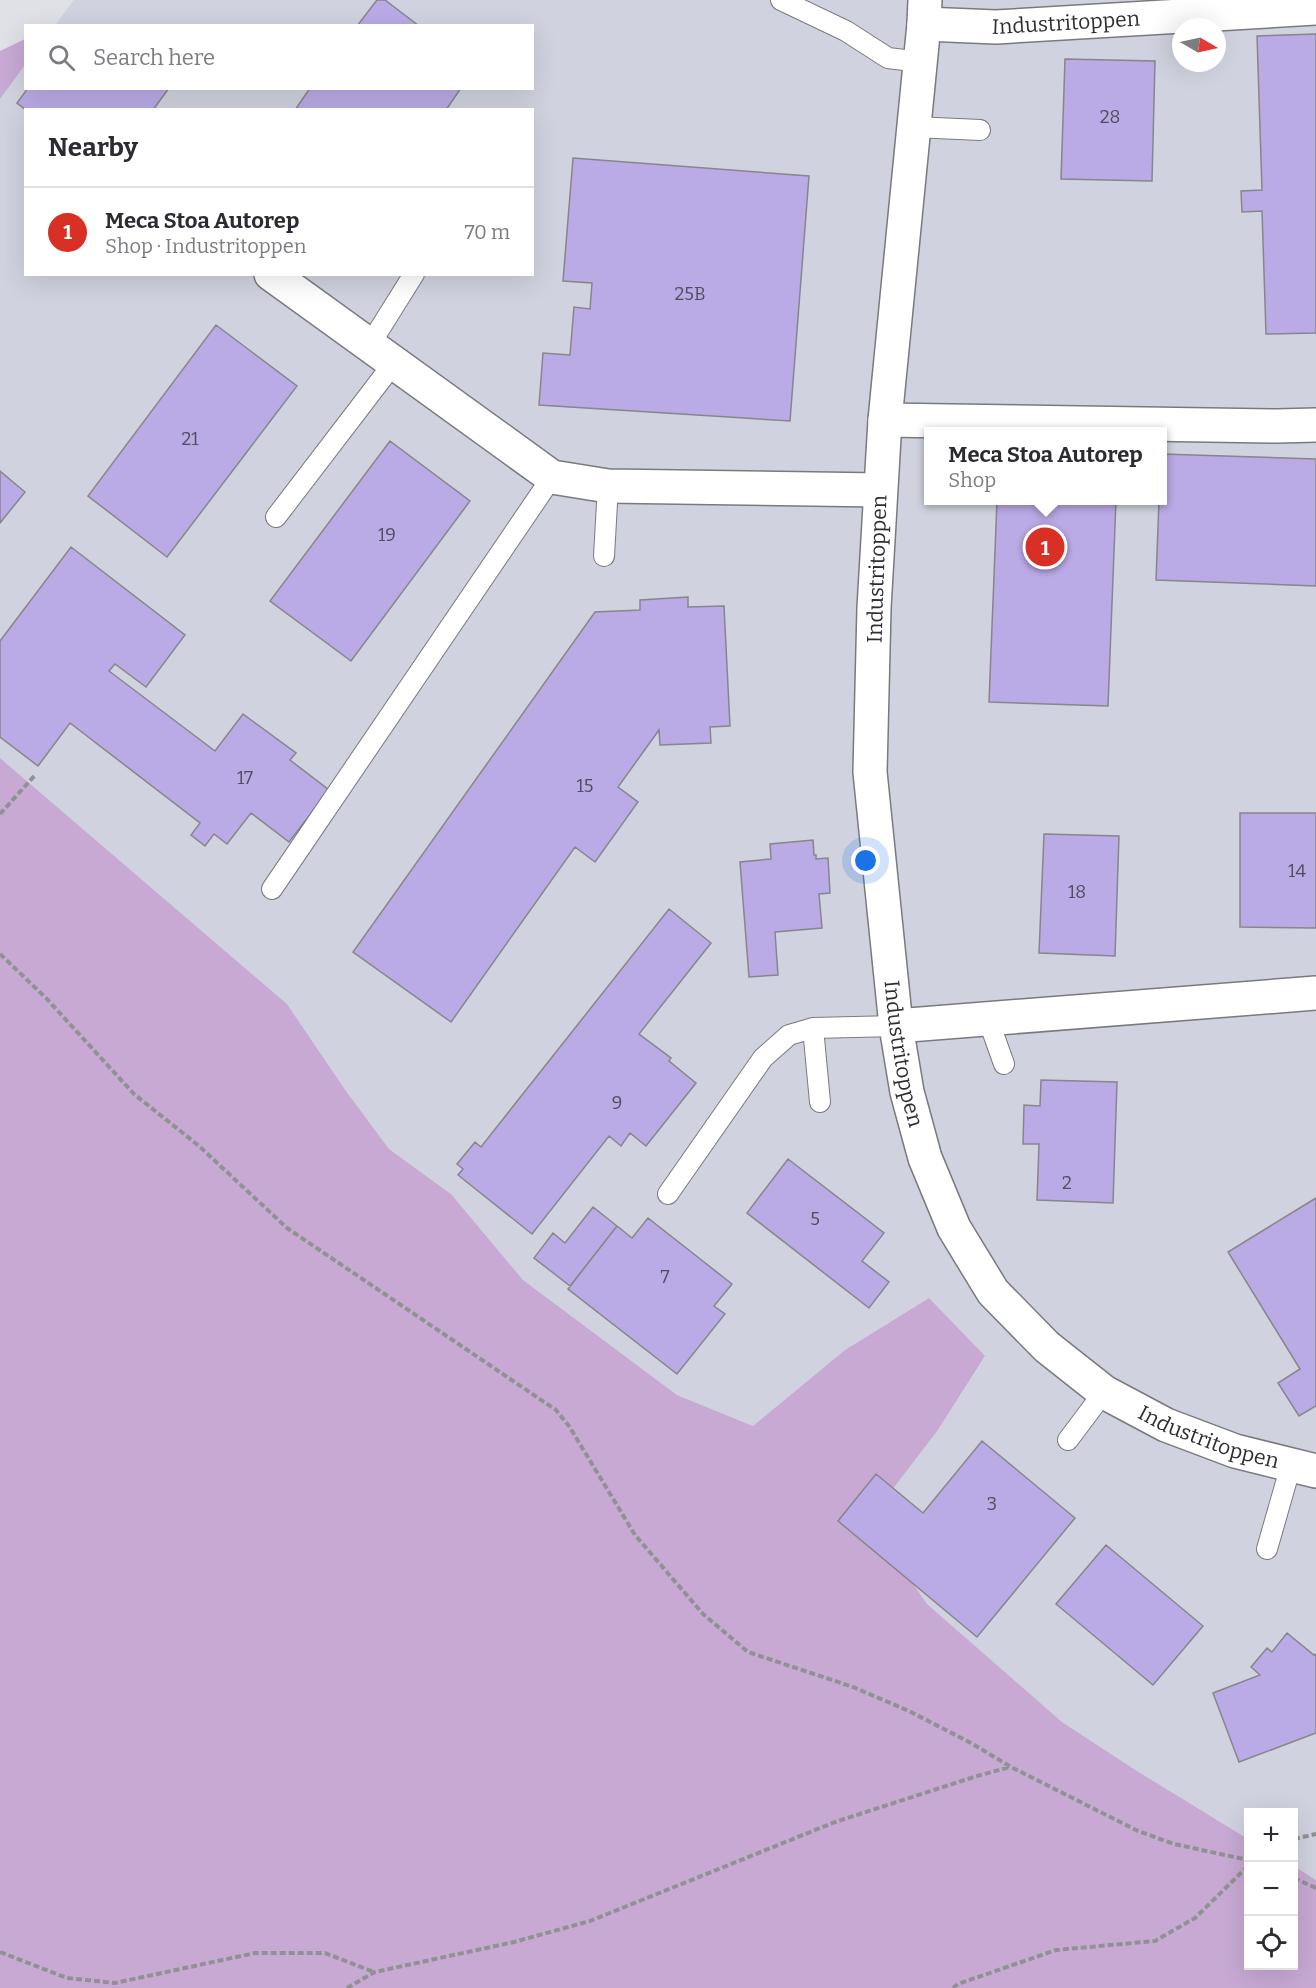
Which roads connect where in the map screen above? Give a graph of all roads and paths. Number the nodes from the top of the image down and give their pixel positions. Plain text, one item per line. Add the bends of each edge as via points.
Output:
1 (781, 0) edge
2 (1316, 8) edge
3 (925, 12) edge
4 (921, 62) junction
5 (914, 127) junction
6 (980, 130) dead end
7 (274, 276) edge
8 (413, 276) edge
9 (381, 355) junction
10 (885, 420) junction
11 (1316, 425) edge
12 (552, 477) junction
13 (608, 486) junction
14 (880, 490) junction
15 (276, 517) dead end
16 (604, 556) dead end
17 (36, 774) dead end
18 (0, 814) edge
19 (272, 889) dead end
20 (0, 954) edge
21 (1314, 992) edge
22 (988, 1019) junction
23 (896, 1026) junction
24 (813, 1028) junction
25 (1004, 1064) dead end
26 (820, 1101) dead end
27 (668, 1194) dead end
28 (1104, 1392) junction
29 (1068, 1440) dead end
30 (1304, 1468) edge
31 (1267, 1549) dead end
32 (1011, 1767) junction
33 (1316, 1834) edge
34 (1298, 1838) edge
35 (1244, 1859) edge
36 (1244, 1870) edge
37 (1298, 1880) edge
38 (1316, 1888) edge
39 (0, 1952) edge
40 (375, 1972) junction
41 (346, 1988) edge
42 (953, 1988) edge

1 - 4 lane via 888,58
2 - 3 street, Industritoppen via 996,27
3 - 4 street, Industritoppen
4 - 5 street, Industritoppen
5 - 6 lane
5 - 10 street, Industritoppen
7 - 9 street
8 - 9 lane
9 - 12 street
9 - 15 lane
10 - 11 street
10 - 14 street, Industritoppen
12 - 13 street
12 - 19 lane
13 - 14 street
13 - 16 lane
14 - 23 street, Industritoppen via 870,772
17 - 18 path
20 - 32 path via 134,1094 199,1146 287,1228 556,1410 635,1535 726,1635 748,1652 853,1687 909,1711
21 - 22 street
22 - 23 street
22 - 25 lane
23 - 24 lane
23 - 28 street, Industritoppen via 907,1092 922,1147 954,1228 993,1292 1047,1347
24 - 26 lane
24 - 27 lane via 789,1035 764,1058
28 - 29 lane
28 - 30 street, Industritoppen via 1166,1425 1235,1451
30 - 31 lane
32 - 35 path via 1138,1831 1173,1844
32 - 40 path via 835,1822 590,1921
33 - 34 path
36 - 42 path via 1196,1918 1155,1941 1056,1950
37 - 38 path
39 - 40 path via 67,1978 115,1983 255,1953 325,1953
40 - 41 path

